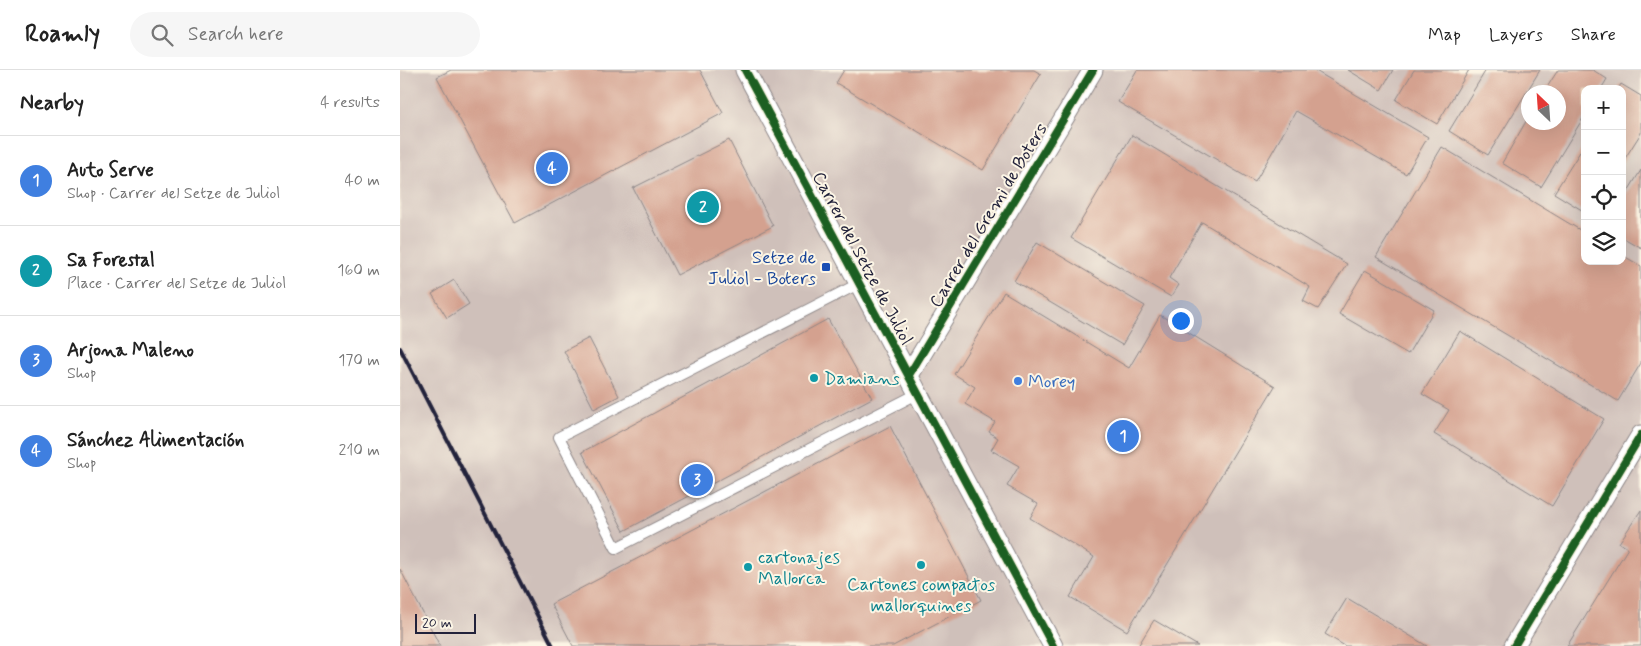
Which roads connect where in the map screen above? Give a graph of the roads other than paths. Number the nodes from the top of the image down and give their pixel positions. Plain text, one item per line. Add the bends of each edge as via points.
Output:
1 (745, 70) edge
2 (1093, 70) edge
3 (860, 283) junction
4 (909, 375) junction
5 (919, 393) junction
6 (1641, 435) edge
7 (1053, 646) edge
8 (1514, 646) edge

1 - 3 street, Carrer del Setze de Juliol
2 - 4 street, Carrer del Gremi de Boters
3 - 4 street, Carrer del Setze de Juliol
3 - 5 lane via 559,436 616,548
4 - 5 street, Carrer del Setze de Juliol
5 - 7 street, Carrer del Setze de Juliol
6 - 8 street

